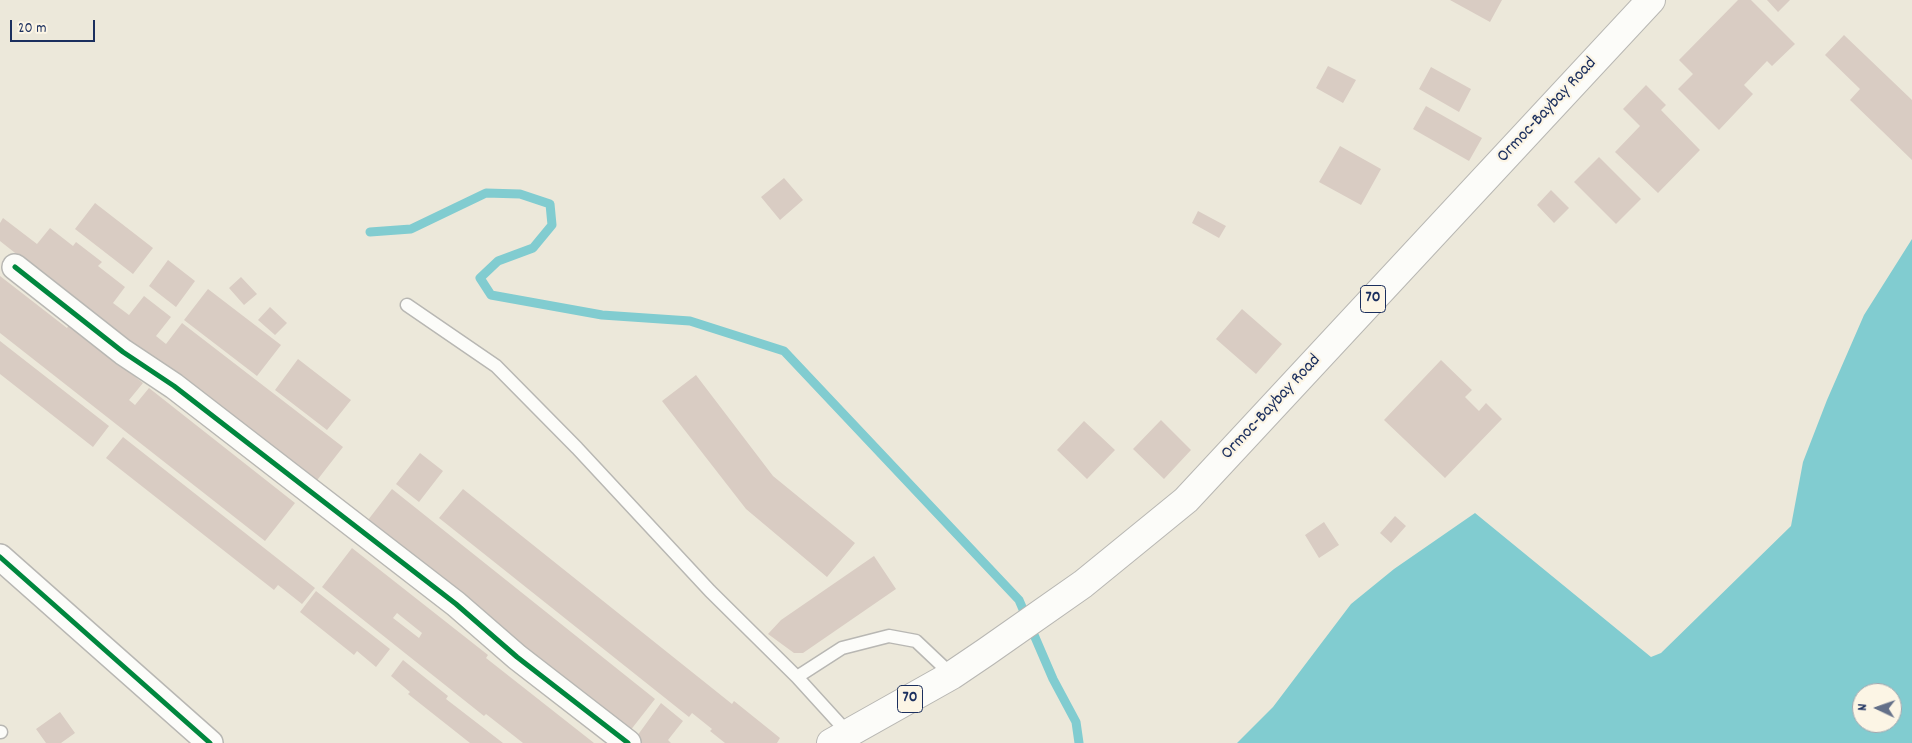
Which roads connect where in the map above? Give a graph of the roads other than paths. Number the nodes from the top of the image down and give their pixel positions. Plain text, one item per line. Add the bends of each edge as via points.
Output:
1 (1651, 0) edge
2 (15, 267) dead end
3 (407, 305) dead end
4 (0, 557) edge
5 (952, 675) junction
6 (798, 677) junction
7 (845, 740) edge
8 (210, 743) edge
9 (628, 743) edge

1 - 5 highway, Ormoc-Baybay Road / 70 via 1186,500 1084,584
2 - 9 street via 433,586
3 - 6 lane via 496,366 710,591
4 - 8 street
5 - 6 lane via 916,641 889,636 842,648
5 - 7 highway, Ormoc-Baybay Road / 70
6 - 7 lane

